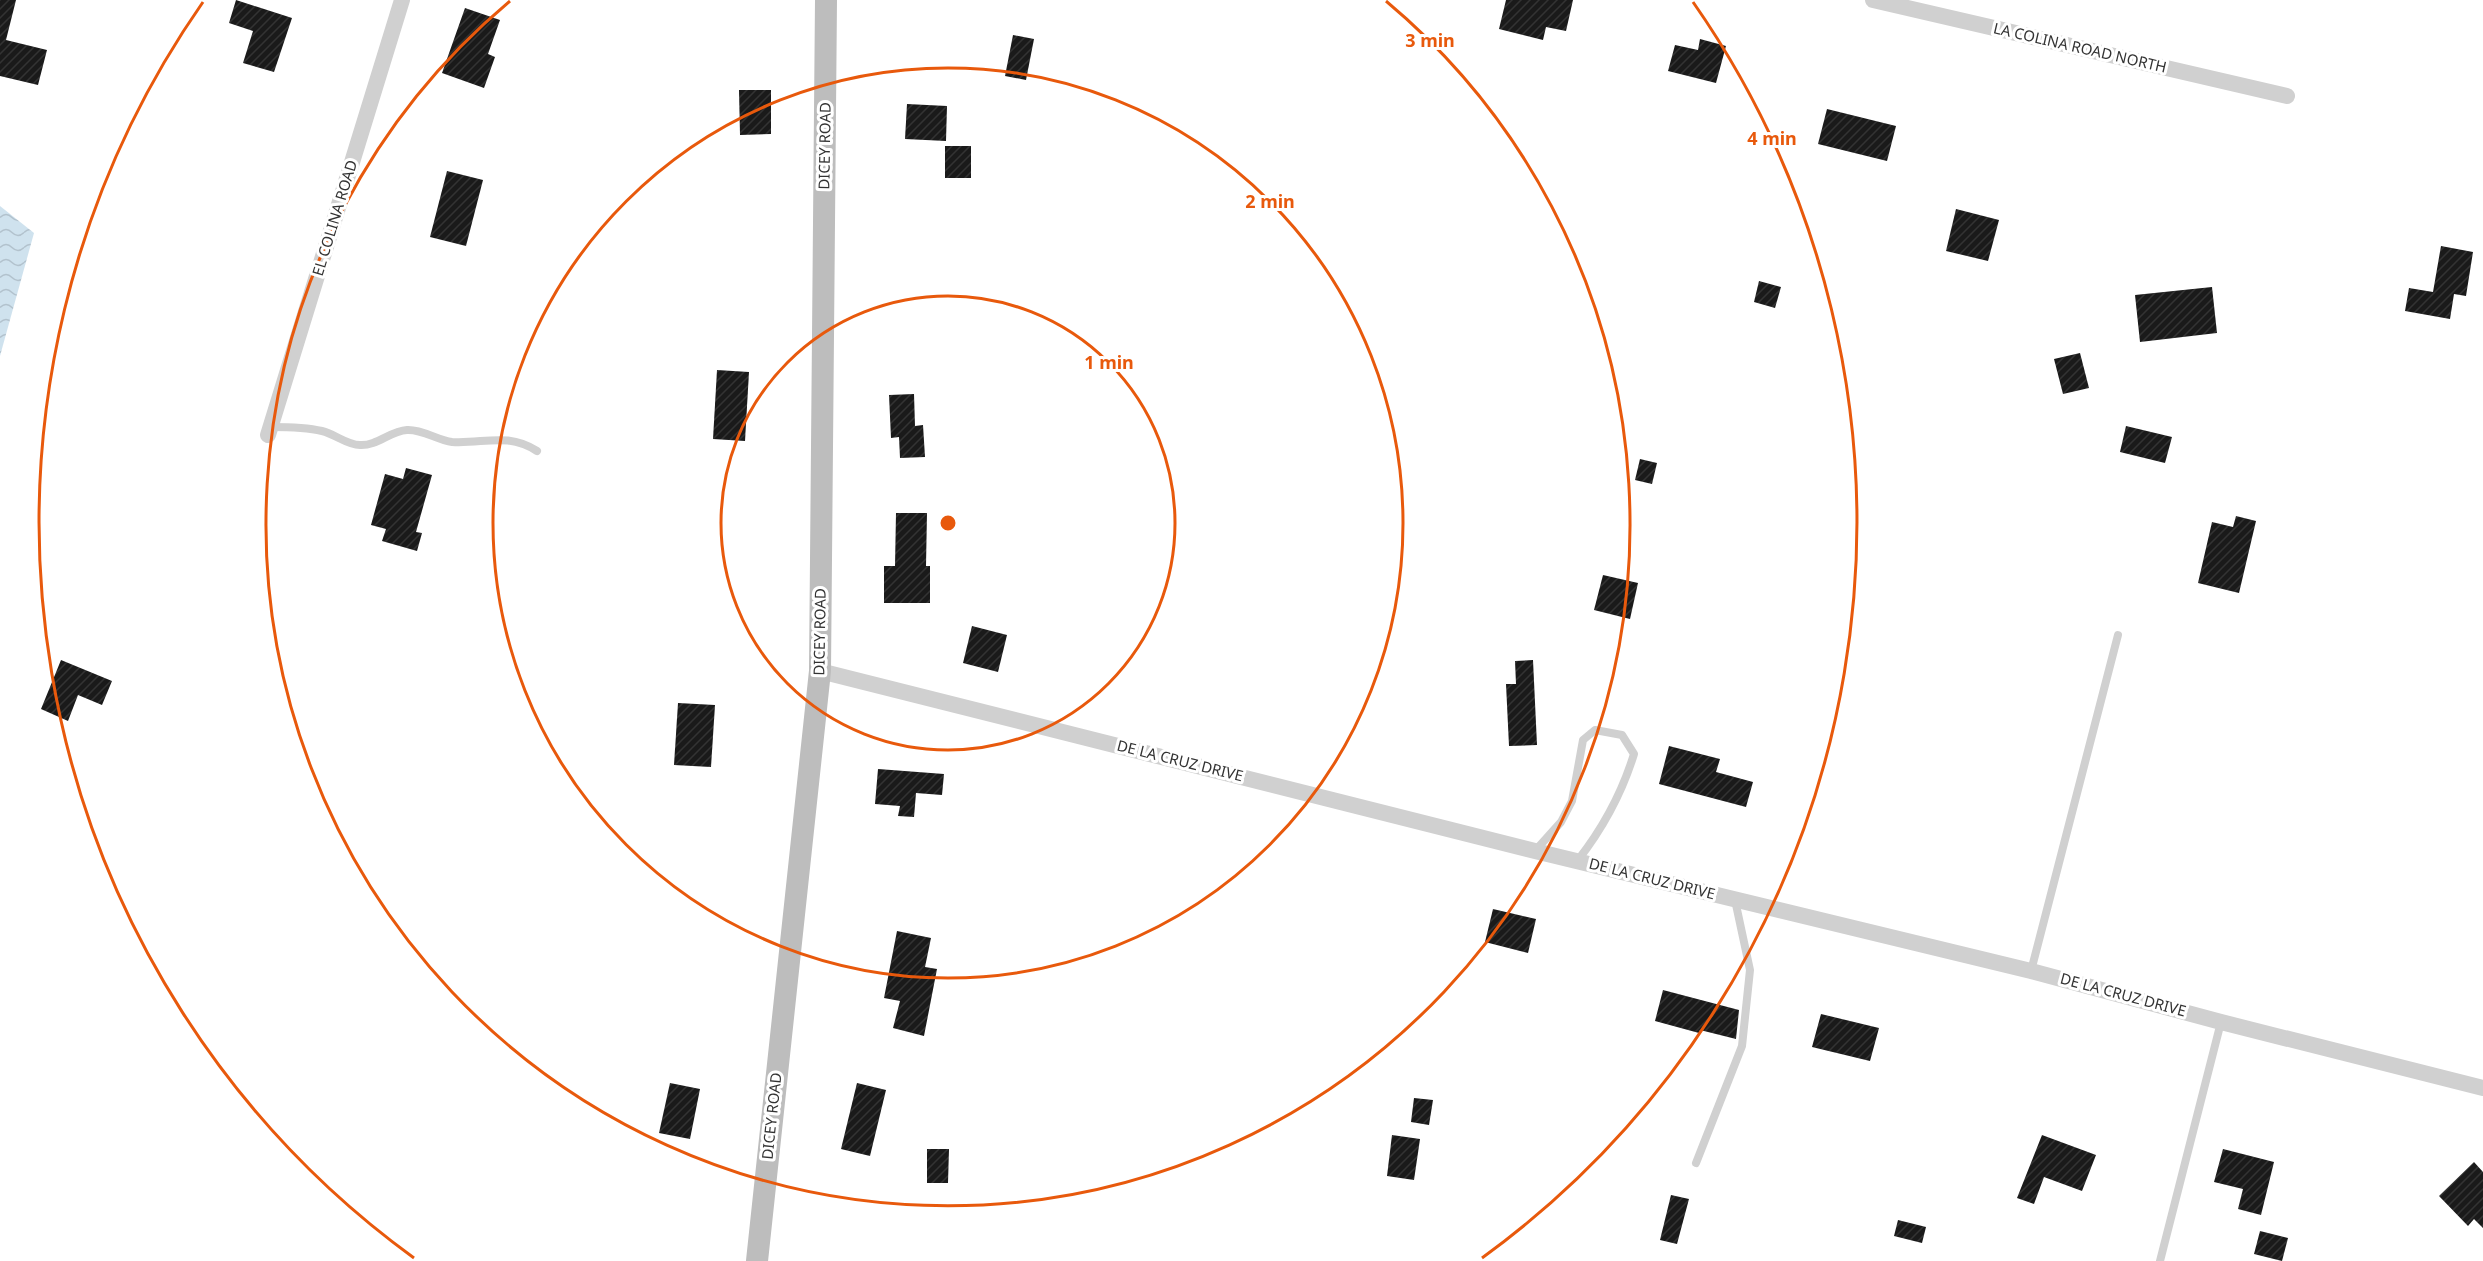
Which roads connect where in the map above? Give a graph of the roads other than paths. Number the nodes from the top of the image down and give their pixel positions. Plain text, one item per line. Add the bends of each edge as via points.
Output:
1 (402, 0) edge
2 (826, 0) edge
3 (1873, 0) edge
4 (2287, 96) dead end
5 (270, 431) joint
6 (537, 451) dead end
7 (2118, 635) dead end
8 (820, 671) junction
9 (1535, 851) junction
10 (1578, 860) junction
11 (1735, 900) junction
12 (2031, 970) junction
13 (2221, 1022) junction
14 (2483, 1088) edge
15 (1696, 1163) dead end
16 (757, 1261) edge
17 (2160, 1261) edge

1 - 5 street, EL COLINA ROAD
2 - 8 street, DICEY ROAD
3 - 4 street, LA COLINA ROAD NORTH
5 - 6 lane via 292,427 323,431 358,445 371,445 390,433 410,429 450,442 523,442
7 - 12 lane
8 - 9 street, DE LA CRUZ DRIVE
8 - 16 street, DICEY ROAD
9 - 10 street, DE LA CRUZ DRIVE
9 - 10 lane via 1561,822 1572,801 1583,740 1595,730 1622,735 1634,754 1626,781 1595,838
10 - 11 street, DE LA CRUZ DRIVE
11 - 12 street, DE LA CRUZ DRIVE
11 - 15 lane via 1750,970 1742,1046
12 - 13 street, DE LA CRUZ DRIVE
13 - 14 street, DE LA CRUZ DRIVE
13 - 17 lane

